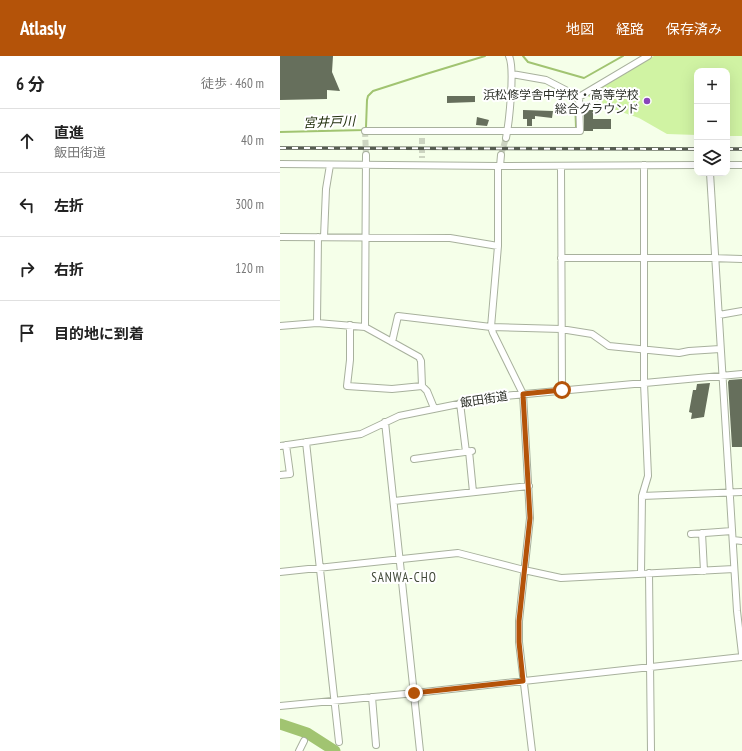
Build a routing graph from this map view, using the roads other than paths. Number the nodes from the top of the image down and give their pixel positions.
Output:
1 (509, 56) edge
2 (648, 56) edge
3 (512, 74) junction
4 (579, 97) junction
5 (507, 130) junction
6 (366, 131) dead end
7 (506, 138) tunnel mouth
8 (366, 155) tunnel mouth
9 (501, 155) tunnel mouth
10 (422, 158) tunnel mouth
11 (280, 164) edge
12 (330, 165) junction
13 (366, 165) junction
14 (644, 165) junction
15 (694, 165) edge
16 (730, 165) edge
17 (742, 165) edge
18 (422, 166) junction
19 (499, 166) junction
20 (562, 166) junction
21 (710, 176) edge
22 (280, 236) edge
23 (321, 237) junction
24 (366, 238) junction
25 (498, 246) junction
26 (561, 258) junction
27 (644, 258) junction
28 (715, 258) junction
29 (742, 259) edge
30 (742, 312) edge
31 (719, 315) junction
32 (317, 323) junction
33 (350, 325) junction
34 (280, 326) edge
35 (365, 327) junction
36 (491, 327) junction
37 (561, 329) junction
38 (392, 342) junction
39 (644, 349) junction
40 (720, 349) junction
41 (742, 374) edge
42 (722, 376) junction
43 (644, 383) junction
44 (422, 386) junction
45 (562, 390) junction
46 (523, 394) junction
47 (460, 403) junction
48 (434, 408) junction
49 (385, 422) junction
50 (306, 442) junction
51 (283, 445) edge
52 (469, 451) junction
53 (414, 459) dead end
54 (280, 475) edge
55 (529, 486) junction
56 (473, 492) junction
57 (742, 492) edge
58 (730, 493) junction
59 (642, 496) junction
60 (394, 501) junction
61 (732, 531) junction
62 (702, 533) junction
63 (691, 534) dead end
64 (733, 540) junction
65 (742, 541) edge
66 (401, 559) junction
67 (321, 568) junction
68 (734, 569) junction
69 (524, 570) junction
70 (704, 570) junction
71 (280, 572) edge
72 (641, 574) junction
73 (648, 574) junction
74 (742, 655) edge
75 (650, 668) junction
76 (523, 681) junction
77 (414, 693) junction
78 (372, 697) junction
79 (335, 701) junction
80 (280, 706) edge
81 (304, 741) dead end
82 (339, 742) dead end
83 (376, 745) dead end
84 (299, 751) edge
85 (420, 751) edge
86 (532, 751) edge
87 (651, 751) edge

1 - 3 street
2 - 4 street
3 - 4 street
3 - 5 street
4 - 5 street
5 - 6 street
5 - 7 street
8 - 13 street
9 - 19 street
10 - 18 street
11 - 12 street
12 - 13 street
12 - 23 street
13 - 18 street
13 - 24 street
14 - 15 street
14 - 20 street
14 - 27 street
16 - 17 street
18 - 19 street
19 - 20 street
19 - 25 street
20 - 26 street
21 - 28 street
22 - 23 street
23 - 24 street
23 - 32 street
24 - 25 street
24 - 35 street
25 - 36 street
26 - 27 street
26 - 37 street
27 - 28 street
27 - 39 street
28 - 29 street
28 - 31 street
30 - 31 street
31 - 40 street
32 - 33 street
32 - 34 street
33 - 35 street
33 - 44 street
35 - 38 street
36 - 37 street
36 - 38 street
36 - 46 street
37 - 39 street
37 - 45 street
38 - 44 street
39 - 40 street
39 - 43 street
40 - 42 street
41 - 42 street, 飯田街道
42 - 43 street, 飯田街道
42 - 58 street
43 - 45 street, 飯田街道
43 - 59 street
44 - 48 street
45 - 46 street, 飯田街道
46 - 47 street, 飯田街道
46 - 55 street
47 - 48 street, 飯田街道
47 - 52 street
48 - 49 street, 飯田街道
49 - 50 street, 飯田街道
49 - 60 street
50 - 51 street, 飯田街道
50 - 67 street
51 - 54 street
52 - 53 street
52 - 56 street
55 - 56 street
55 - 69 street
56 - 60 street
57 - 58 street
58 - 59 street
58 - 61 street
59 - 72 street
60 - 66 street
61 - 62 street
61 - 64 street
62 - 63 street
62 - 70 street
64 - 65 street
64 - 68 street
66 - 67 street
66 - 69 street
66 - 77 street
67 - 71 street
67 - 79 street
68 - 70 street
68 - 74 street
69 - 72 street
69 - 76 street
70 - 73 street
72 - 73 street
73 - 75 street
74 - 75 street
75 - 76 street
75 - 87 street
76 - 77 street
76 - 86 street
77 - 78 street
77 - 85 street
78 - 79 street
78 - 83 street
79 - 80 street
79 - 82 street
81 - 84 street

